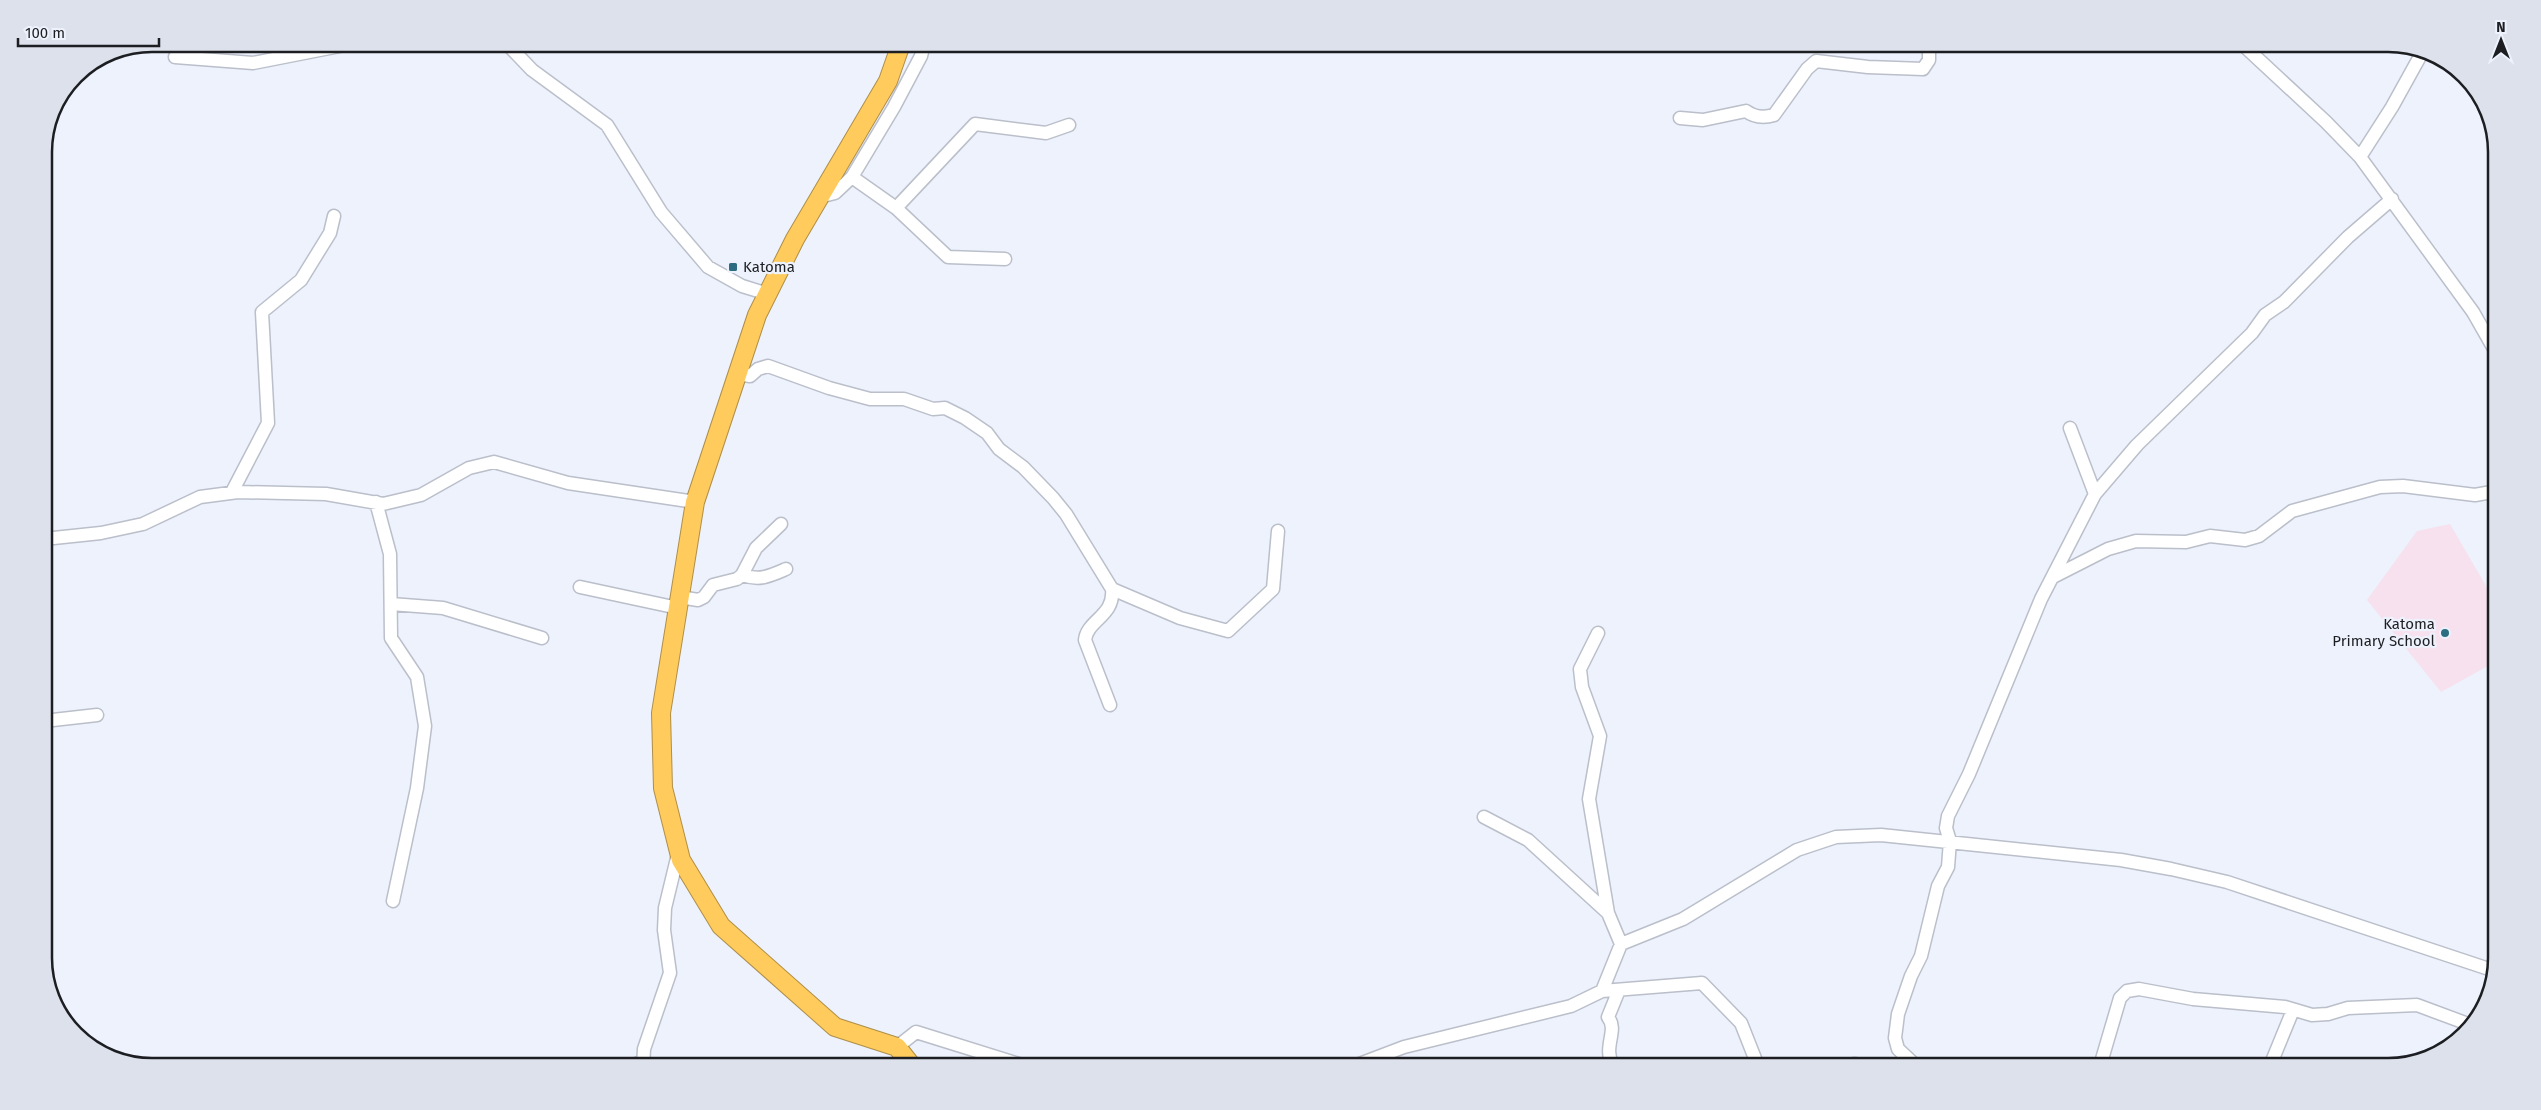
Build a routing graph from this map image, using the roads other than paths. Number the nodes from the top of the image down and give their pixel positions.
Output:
1 (309, 52) edge
2 (515, 52) edge
3 (899, 52) edge
4 (922, 52) edge
5 (1929, 52) edge
6 (2251, 52) edge
7 (175, 57) dead end
8 (2419, 58) edge
9 (1680, 118) dead end
10 (1069, 125) dead end
11 (2360, 157) junction
12 (852, 177) junction
13 (819, 197) junction
14 (2392, 199) junction
15 (896, 208) junction
16 (334, 216) dead end
17 (1005, 259) dead end
18 (768, 294) junction
19 (2488, 338) edge
20 (738, 374) junction
21 (2070, 428) dead end
22 (232, 492) junction
23 (2488, 493) edge
24 (2095, 494) junction
25 (376, 502) junction
26 (695, 502) junction
27 (781, 524) dead end
28 (1278, 531) dead end
29 (53, 538) edge
30 (786, 569) dead end
31 (742, 575) junction
32 (2052, 577) junction
33 (580, 587) dead end
34 (1112, 589) junction
35 (679, 603) junction
36 (390, 604) junction
37 (1598, 633) dead end
38 (542, 638) dead end
39 (1110, 705) dead end
40 (97, 715) dead end
41 (53, 720) edge
42 (1484, 817) dead end
43 (1950, 841) junction
44 (678, 850) junction
45 (393, 901) dead end
46 (1608, 913) junction
47 (1621, 944) junction
48 (2488, 969) edge
49 (1619, 990) junction
50 (1602, 991) junction
51 (2293, 1010) junction
52 (2464, 1023) edge
53 (897, 1047) junction
54 (643, 1058) edge
55 (906, 1058) edge
56 (999, 1058) edge
57 (1375, 1058) edge
58 (1610, 1058) edge
59 (1755, 1058) edge
60 (1907, 1058) edge
61 (2102, 1058) edge
62 (2273, 1058) edge

1 - 7 street
2 - 18 street
3 - 13 highway
4 - 12 street
5 - 9 street
6 - 11 street
8 - 11 street
10 - 15 street
11 - 14 street
12 - 13 street
12 - 15 street
13 - 18 highway
14 - 19 street
14 - 24 street
15 - 17 street
16 - 22 street
18 - 20 highway
20 - 26 highway
20 - 34 street
21 - 24 street
22 - 25 street
22 - 29 street
23 - 32 street
24 - 32 street
25 - 26 street
25 - 36 street
26 - 35 highway
27 - 31 street
28 - 34 street
30 - 31 street
31 - 35 street
32 - 43 street
33 - 35 street
34 - 39 street
35 - 44 highway
36 - 38 street
36 - 45 street
37 - 46 street
40 - 41 street
42 - 46 street
43 - 47 street
43 - 48 street
43 - 60 street
44 - 53 highway
44 - 54 street
46 - 47 street
47 - 50 street
49 - 50 street
49 - 58 street
49 - 59 street
50 - 57 street
51 - 52 street
51 - 61 street
51 - 62 street
53 - 55 highway
53 - 56 street

